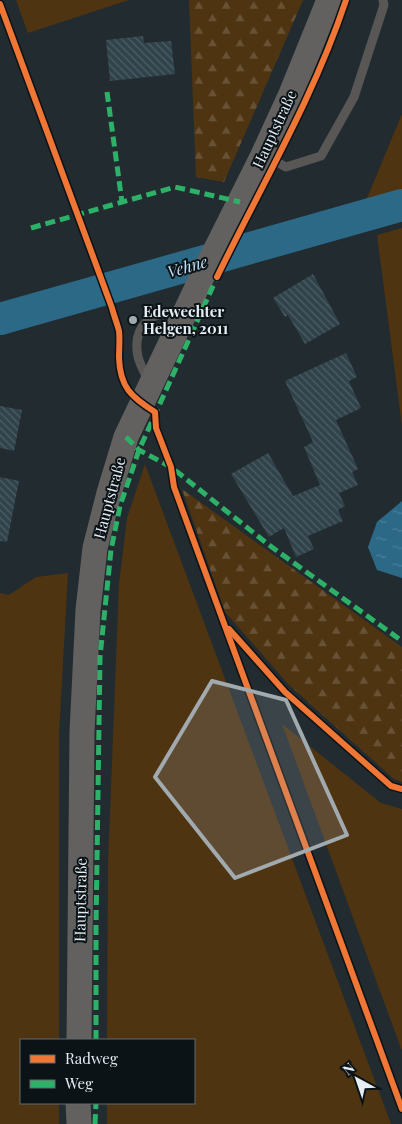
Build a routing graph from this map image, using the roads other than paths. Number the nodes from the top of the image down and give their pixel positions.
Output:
1 (329, 0) edge
2 (383, 0) edge
3 (263, 155) junction
4 (184, 315) junction
5 (153, 378) junction
6 (79, 1039) edge
7 (78, 1104) edge
8 (79, 1124) edge

1 - 3 main road, Hauptstraße
2 - 3 lane
3 - 4 main road, Hauptstraße
4 - 5 main road, Hauptstraße
4 - 5 lane
5 - 6 main road, Hauptstraße
7 - 8 main road

